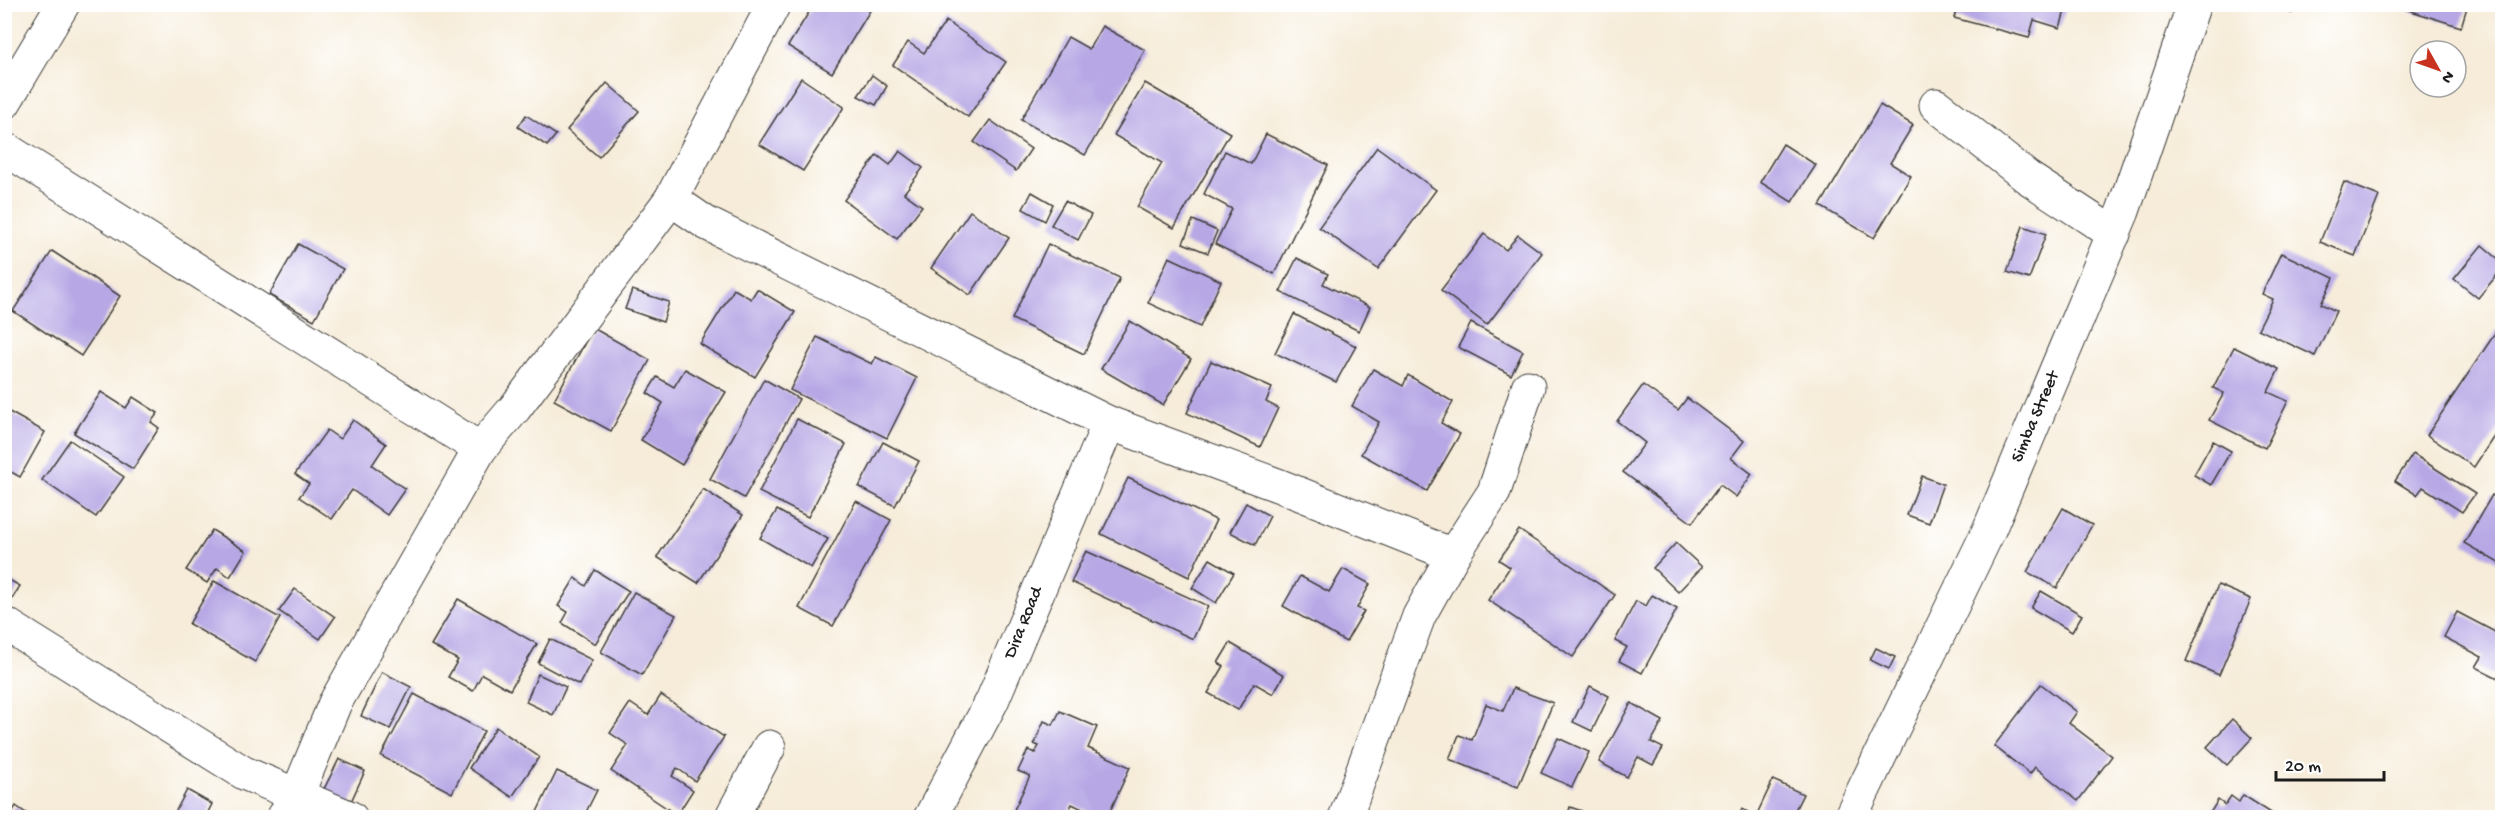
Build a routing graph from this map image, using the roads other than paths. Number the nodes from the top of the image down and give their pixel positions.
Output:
1 (63, 4) edge
2 (774, 4) edge
3 (2194, 4) edge
4 (4, 103) edge
5 (1936, 105) dead end
6 (4, 148) edge
7 (671, 199) junction
8 (2114, 234) junction
9 (1528, 387) dead end
10 (1109, 423) junction
11 (480, 449) junction
12 (1453, 555) junction
13 (4, 623) edge
14 (770, 747) dead end
15 (290, 806) edge
16 (1357, 813) edge
17 (351, 818) edge
18 (731, 818) edge
19 (930, 818) edge
20 (1850, 818) edge

1 - 4 street
2 - 7 street
3 - 8 street, Simba Street
5 - 8 street
6 - 11 street
7 - 10 street
7 - 11 street
8 - 20 street, Simba Street
9 - 12 street
10 - 12 street
10 - 19 street, Dira Road
11 - 15 street
12 - 16 street
13 - 15 street
14 - 18 street
15 - 17 street

